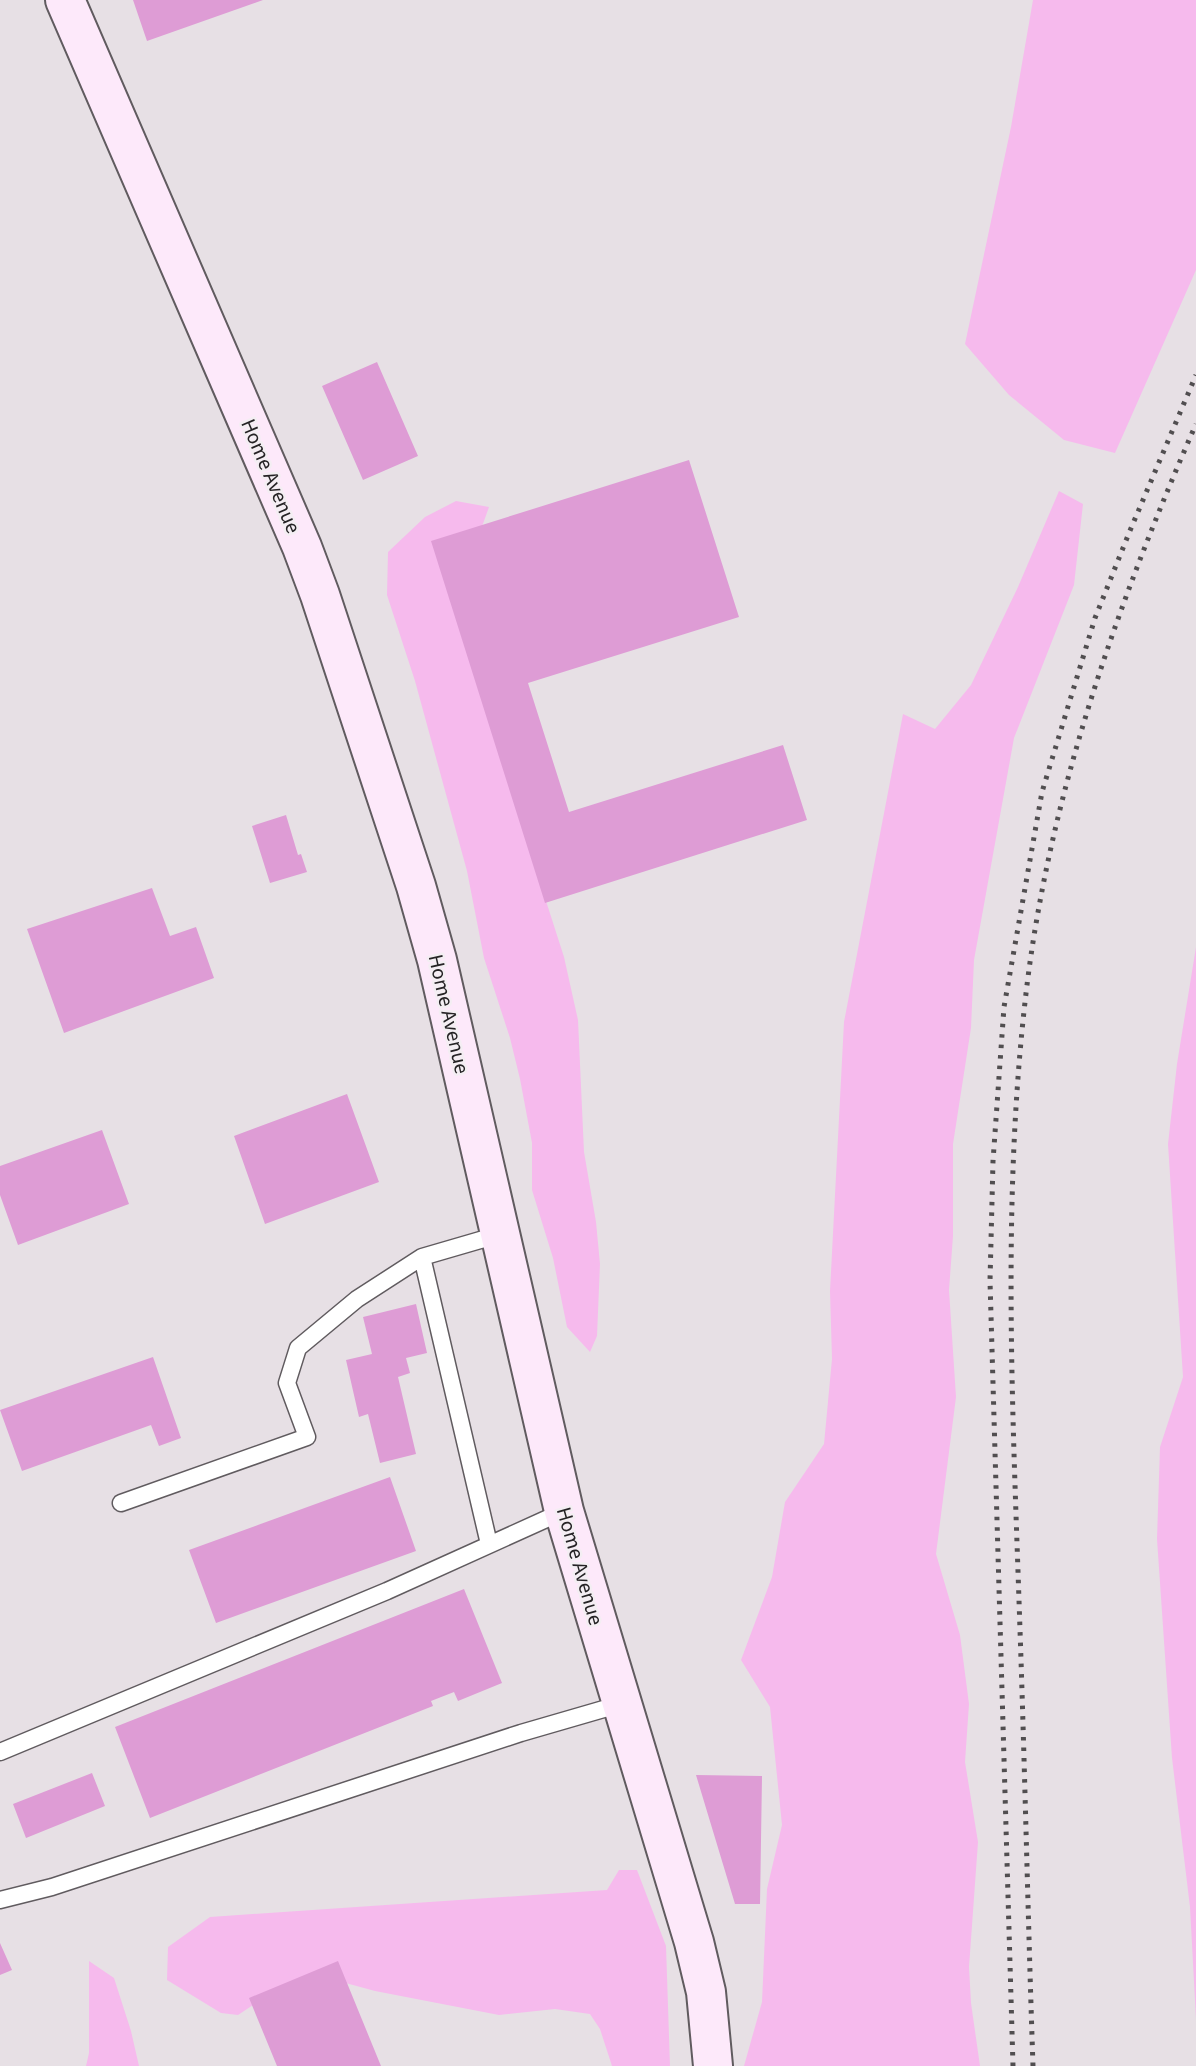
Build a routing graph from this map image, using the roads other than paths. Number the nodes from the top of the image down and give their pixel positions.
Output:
1 (65, 0) edge
2 (501, 1234) junction
3 (422, 1258) junction
4 (121, 1503) dead end
5 (564, 1511) junction
6 (489, 1544) junction
7 (621, 1704) junction
8 (0, 1752) edge
9 (0, 1900) edge
10 (713, 2066) edge

1 - 2 street, Home Avenue
2 - 3 lane
2 - 5 street, Home Avenue
3 - 4 lane
3 - 6 lane
5 - 6 lane
5 - 7 street, Home Avenue
6 - 8 lane
7 - 9 lane
7 - 10 street, Home Avenue

